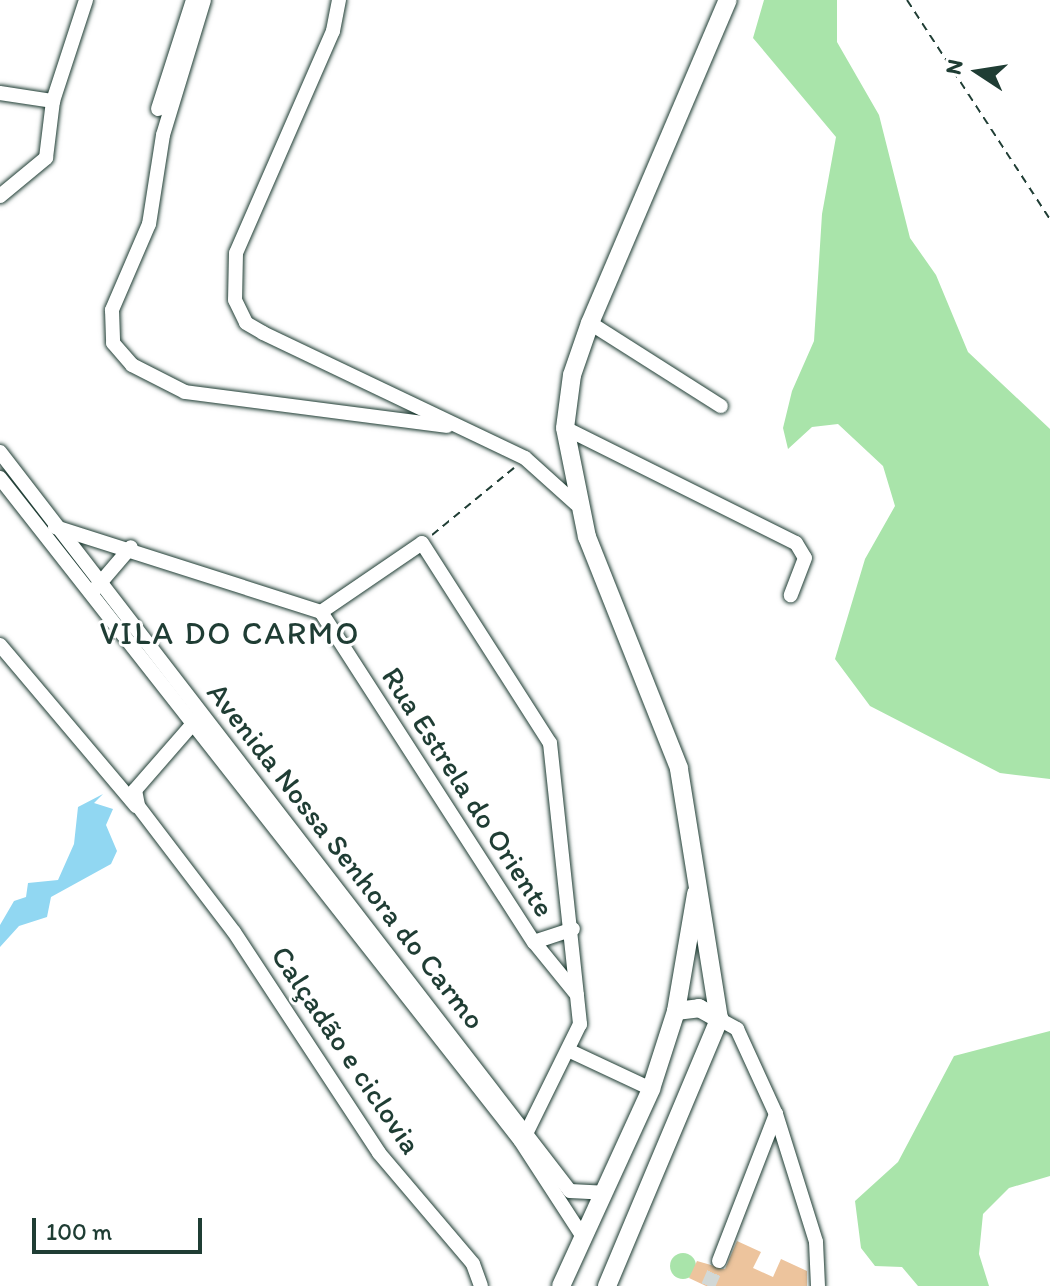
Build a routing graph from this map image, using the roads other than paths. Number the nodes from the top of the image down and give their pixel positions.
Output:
1 (86, 0) edge
2 (193, 0) edge
3 (204, 0) edge
4 (339, 0) edge
5 (728, 0) edge
6 (0, 93) edge
7 (53, 101) junction
8 (158, 109) dead end
9 (0, 196) edge
10 (590, 323) junction
11 (721, 406) dead end
12 (447, 426) junction
13 (565, 428) junction
14 (0, 452) edge
15 (0, 478) edge
16 (576, 504) junction
17 (56, 527) junction
18 (43, 536) junction
19 (131, 547) junction
20 (101, 585) junction
21 (88, 595) junction
22 (791, 595) dead end
23 (321, 612) junction
24 (0, 645) edge
25 (156, 668) junction
26 (203, 713) junction
27 (191, 726) junction
28 (247, 782) junction
29 (168, 843) junction
30 (698, 869) junction
31 (573, 929) junction
32 (534, 942) junction
33 (577, 996) junction
34 (676, 1011) junction
35 (719, 1019) junction
36 (570, 1051) junction
37 (651, 1089) junction
38 (776, 1114) junction
39 (525, 1136) junction
40 (604, 1193) junction
41 (583, 1237) junction
42 (719, 1261) tunnel mouth
43 (481, 1286) edge
44 (561, 1286) edge
45 (607, 1286) edge
46 (818, 1286) edge

1 - 7 street
2 - 8 street
3 - 12 street
4 - 12 street
5 - 10 main road
6 - 7 street
7 - 9 street
10 - 11 street
10 - 13 main road
12 - 16 street
13 - 16 main road
13 - 22 street
14 - 17 street, Avenida Nossa Senhora do Carmo
15 - 18 street, Avenida Nossa Senhora do Carmo
16 - 30 main road
17 - 18 street
17 - 19 street
17 - 20 street, Avenida Nossa Senhora do Carmo
18 - 21 street, Avenida Nossa Senhora do Carmo
19 - 20 street
19 - 23 street
20 - 21 street
20 - 25 street, Avenida Nossa Senhora do Carmo
21 - 25 street, Avenida Nossa Senhora do Carmo
23 - 31 street
23 - 32 street, Rua Estrela do Oriente
24 - 29 street
25 - 26 street, Avenida Nossa Senhora do Carmo
25 - 27 street, Avenida Nossa Senhora do Carmo
26 - 27 street
26 - 28 street, Avenida Nossa Senhora do Carmo
27 - 28 street, Avenida Nossa Senhora do Carmo
27 - 29 street
28 - 39 street, Avenida Nossa Senhora do Carmo
29 - 43 street, Calçadão e ciclovia
30 - 34 main road
30 - 35 main road
31 - 32 street
31 - 33 street
32 - 33 street, Rua Estrela do Oriente
33 - 36 street
34 - 35 main road
34 - 37 main road
35 - 38 street
35 - 45 main road
36 - 37 street
36 - 39 street
37 - 40 main road
38 - 42 street
38 - 46 street
39 - 40 street, Avenida Nossa Senhora do Carmo
39 - 41 street, Avenida Nossa Senhora do Carmo
40 - 41 main road
41 - 44 main road

